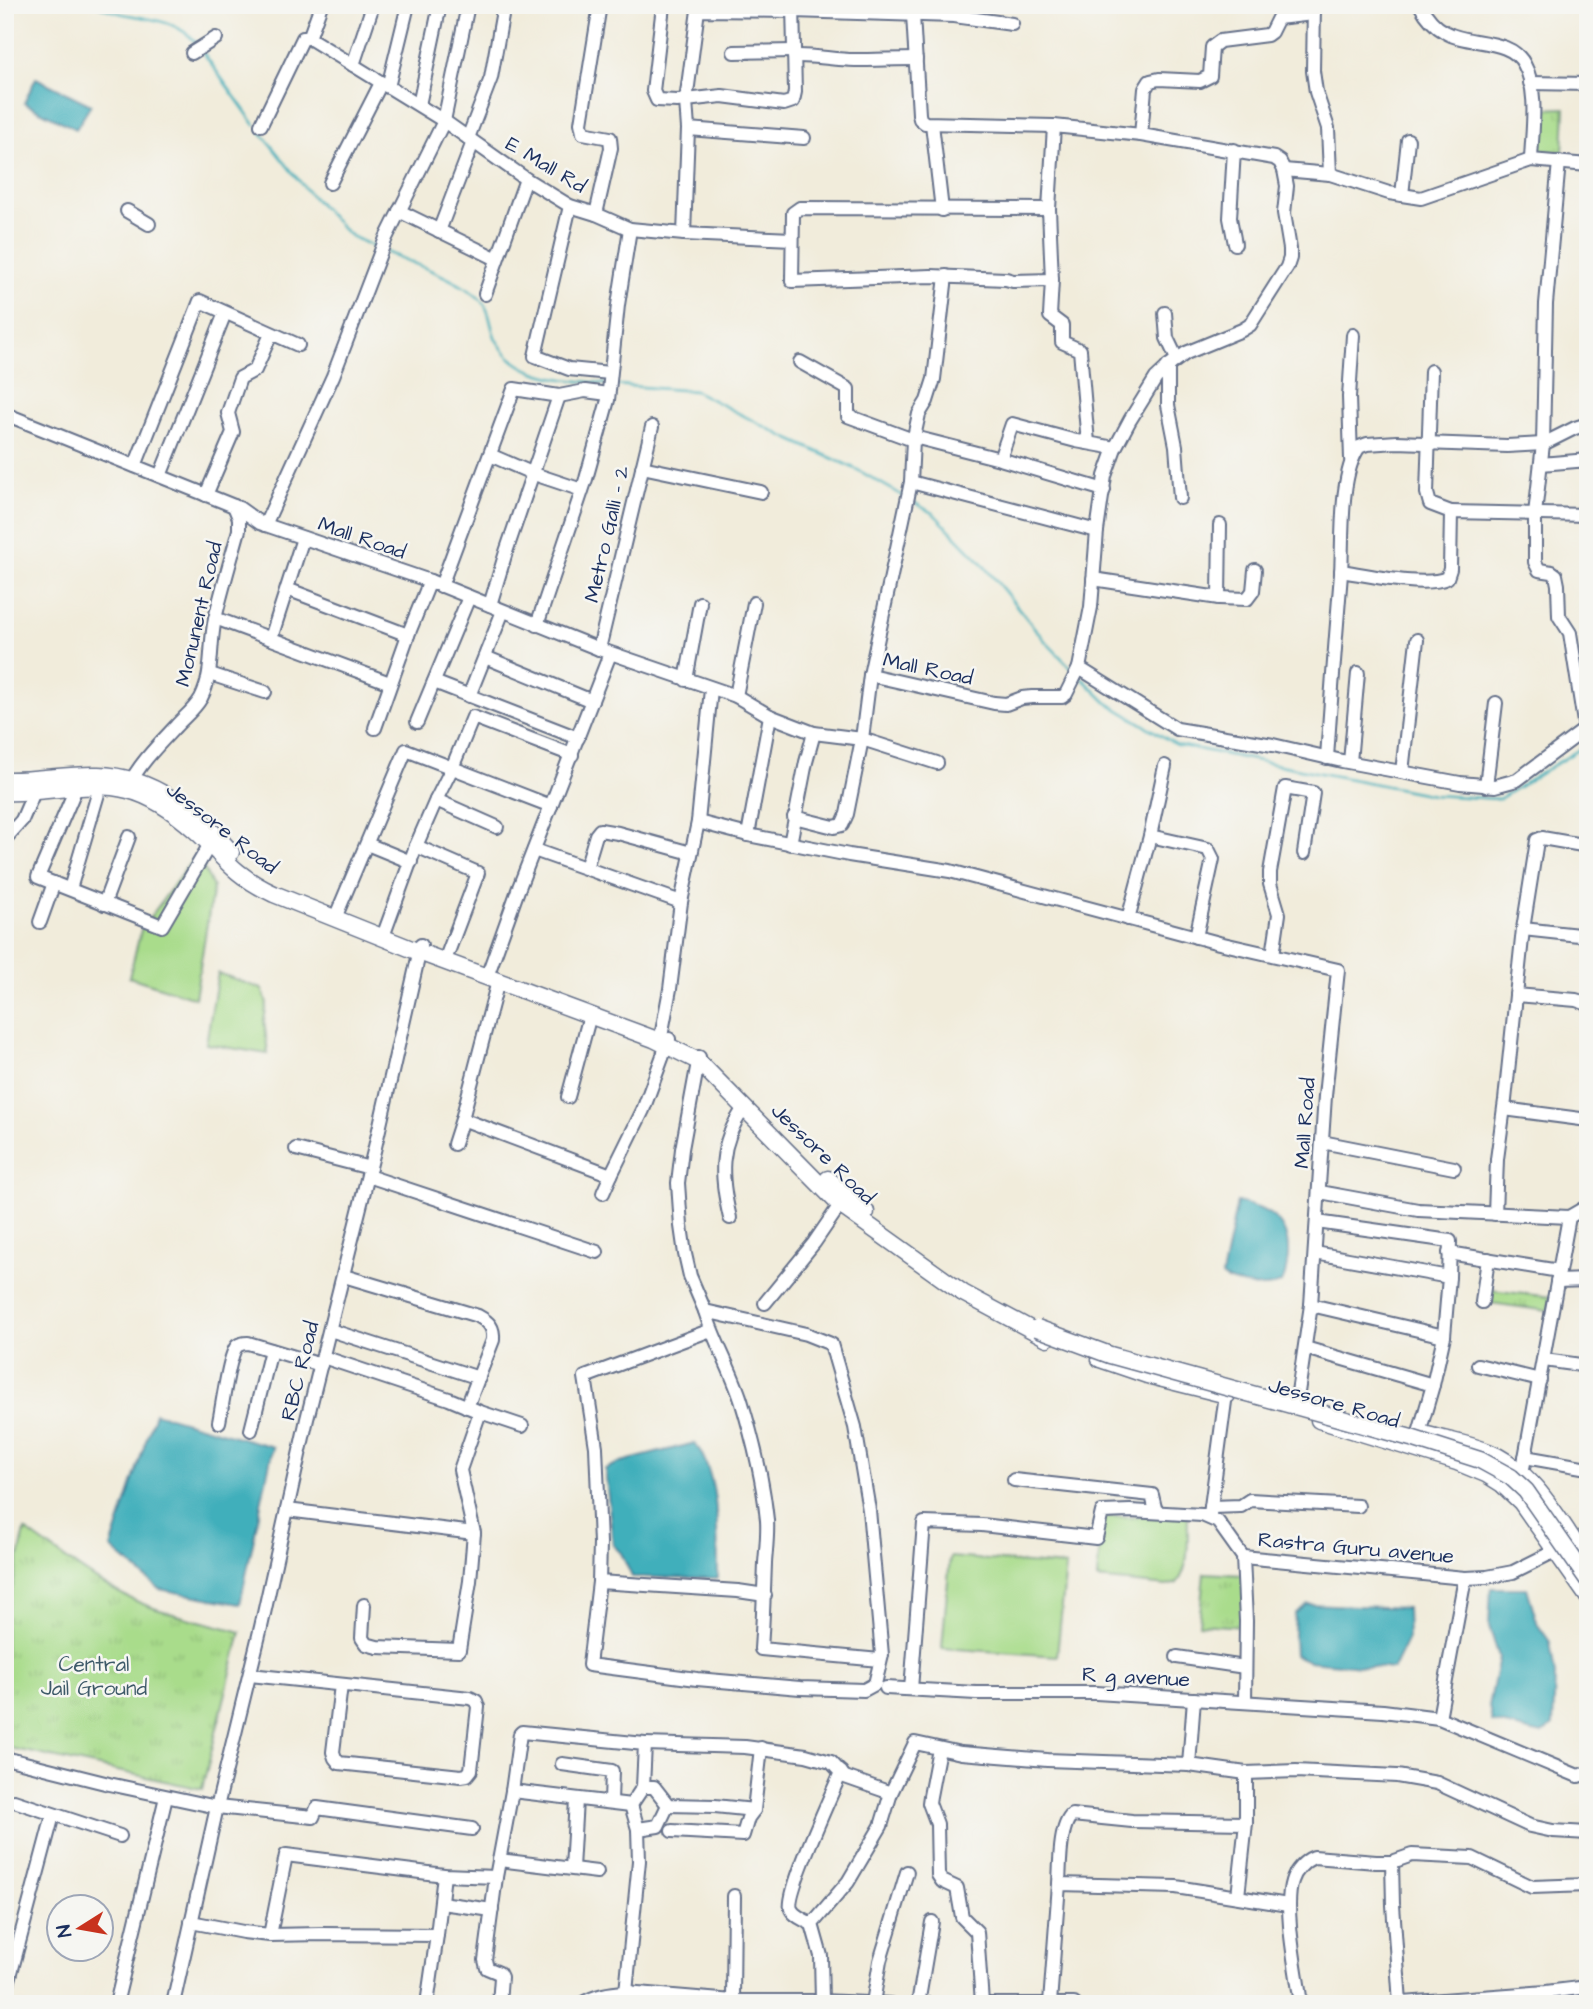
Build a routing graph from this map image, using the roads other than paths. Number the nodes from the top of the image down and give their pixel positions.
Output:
1 (321, 5) edge
2 (373, 5) edge
3 (408, 5) edge
4 (440, 5) edge
5 (468, 5) edge
6 (504, 5) edge
7 (600, 5) edge
8 (1420, 5) edge
9 (663, 6) edge
10 (793, 8) edge
11 (1314, 10) edge
12 (913, 15) junction
13 (1012, 24) dead end
14 (216, 38) dead end
15 (309, 38) junction
16 (198, 50) dead end
17 (734, 51) dead end
18 (794, 54) junction
19 (916, 60) junction
20 (354, 65) junction
21 (1588, 73) edge
22 (1530, 83) junction
23 (385, 85) junction
24 (686, 101) junction
25 (419, 105) junction
26 (444, 121) junction
27 (932, 124) junction
28 (261, 125) dead end
29 (1054, 126) junction
30 (688, 129) junction
31 (1141, 135) junction
32 (804, 138) dead end
33 (470, 140) junction
34 (1408, 140) dead end
35 (1234, 150) junction
36 (1531, 160) junction
37 (1559, 162) junction
38 (1588, 164) edge
39 (1284, 170) junction
40 (1312, 172) junction
41 (1330, 174) junction
42 (526, 179) junction
43 (330, 183) dead end
44 (1287, 186) junction
45 (1402, 195) junction
46 (570, 206) junction
47 (1049, 209) junction
48 (942, 210) junction
49 (127, 211) dead end
50 (399, 211) junction
51 (596, 214) junction
52 (149, 224) dead end
53 (630, 229) junction
54 (439, 231) junction
55 (684, 234) junction
56 (792, 239) junction
57 (1235, 244) dead end
58 (497, 259) junction
59 (946, 276) junction
60 (1052, 280) junction
61 (485, 294) dead end
62 (225, 313) junction
63 (1165, 313) dead end
64 (271, 334) junction
65 (1353, 335) dead end
66 (298, 345) dead end
67 (800, 362) dead end
68 (1173, 363) junction
69 (1431, 371) dead end
70 (610, 373) junction
71 (559, 396) junction
72 (608, 397) junction
73 (5, 414) edge
74 (1588, 424) edge
75 (652, 427) dead end
76 (913, 438) junction
77 (1088, 443) junction
78 (1429, 443) junction
79 (1543, 444) junction
80 (1115, 448) junction
81 (490, 455) junction
82 (1000, 459) junction
83 (1588, 460) edge
84 (1352, 463) junction
85 (1541, 464) junction
86 (135, 466) junction
87 (642, 467) junction
88 (534, 474) junction
89 (160, 476) junction
90 (910, 487) junction
91 (582, 490) junction
92 (1104, 490) junction
93 (761, 492) dead end
94 (206, 495) junction
95 (1180, 498) dead end
96 (234, 506) junction
97 (1451, 512) junction
98 (1535, 514) junction
99 (1588, 515) edge
100 (262, 524) junction
101 (1220, 525) dead end
102 (239, 530) junction
103 (1097, 531) junction
104 (303, 538) junction
105 (1255, 570) dead end
106 (1341, 571) junction
107 (1093, 579) junction
108 (435, 584) junction
109 (287, 589) junction
110 (469, 597) junction
111 (1219, 598) junction
112 (700, 603) dead end
113 (754, 603) dead end
114 (491, 606) junction
115 (503, 611) junction
116 (215, 618) junction
117 (537, 625) junction
118 (408, 635) junction
119 (271, 638) junction
120 (1417, 640) dead end
121 (604, 652) junction
122 (485, 657) junction
123 (1079, 670) junction
124 (210, 674) junction
125 (1358, 674) dead end
126 (870, 675) junction
127 (686, 680) junction
128 (433, 682) junction
129 (390, 683) junction
130 (711, 689) junction
131 (265, 692) dead end
132 (469, 696) junction
133 (736, 696) junction
134 (592, 701) junction
135 (1496, 703) dead end
136 (770, 716) junction
137 (417, 722) dead end
138 (375, 728) dead end
139 (1587, 730) edge
140 (814, 733) junction
141 (578, 738) junction
142 (862, 739) junction
143 (572, 755) junction
144 (1326, 758) junction
145 (1350, 762) junction
146 (937, 763) dead end
147 (1165, 766) dead end
148 (452, 768) junction
149 (1402, 772) junction
150 (5, 780) edge
151 (130, 785) junction
152 (1486, 786) junction
153 (100, 787) junction
154 (76, 788) junction
155 (5, 792) edge
156 (34, 792) junction
157 (436, 800) junction
158 (551, 806) junction
159 (794, 817) junction
160 (698, 822) junction
161 (497, 827) dead end
162 (748, 835) junction
163 (129, 836) dead end
164 (1150, 836) junction
165 (5, 839) edge
166 (210, 844) junction
167 (367, 844) junction
168 (790, 844) junction
169 (416, 846) junction
170 (1588, 846) edge
171 (534, 850) junction
172 (691, 853) junction
173 (1304, 853) dead end
174 (411, 862) junction
175 (586, 868) junction
176 (54, 883) junction
177 (70, 889) junction
178 (681, 901) junction
179 (104, 904) junction
180 (338, 911) junction
181 (1128, 919) junction
182 (40, 922) dead end
183 (1523, 929) junction
184 (385, 930) junction
185 (1588, 936) edge
186 (1196, 937) junction
187 (420, 948) junction
188 (447, 955) junction
189 (1273, 955) junction
190 (493, 976) junction
191 (1516, 995) junction
192 (1588, 1003) edge
193 (590, 1015) junction
194 (665, 1040) junction
195 (699, 1058) junction
196 (568, 1097) dead end
197 (744, 1108) junction
198 (1504, 1109) junction
199 (462, 1119) junction
200 (1588, 1120) edge
201 (1322, 1143) junction
202 (454, 1144) dead end
203 (296, 1149) dead end
204 (1454, 1168) dead end
205 (369, 1172) junction
206 (611, 1175) junction
207 (1320, 1192) junction
208 (603, 1194) dead end
209 (840, 1205) junction
210 (1588, 1206) edge
211 (1495, 1214) junction
212 (1569, 1217) junction
213 (730, 1218) dead end
214 (1317, 1222) junction
215 (597, 1251) dead end
216 (1315, 1253) junction
217 (1449, 1253) junction
218 (1488, 1259) junction
219 (344, 1276) junction
220 (1558, 1276) junction
221 (1449, 1277) junction
222 (1588, 1280) edge
223 (1483, 1296) dead end
224 (765, 1303) dead end
225 (1311, 1305) junction
226 (998, 1309) junction
227 (705, 1311) junction
228 (1029, 1324) junction
229 (330, 1330) junction
230 (711, 1330) junction
231 (1444, 1336) junction
232 (1305, 1348) junction
233 (271, 1350) junction
234 (1544, 1360) junction
235 (322, 1361) junction
236 (1478, 1365) dead end
237 (1588, 1366) edge
238 (479, 1378) junction
239 (1540, 1380) junction
240 (1433, 1385) junction
241 (1226, 1394) junction
242 (1297, 1399) junction
243 (473, 1410) junction
244 (219, 1422) dead end
245 (522, 1426) dead end
246 (251, 1430) dead end
247 (1419, 1433) junction
248 (1525, 1457) junction
249 (1582, 1467) dead end
250 (1522, 1474) junction
251 (1014, 1480) dead end
252 (1511, 1492) junction
253 (1358, 1506) dead end
254 (287, 1510) junction
255 (1157, 1512) junction
256 (1210, 1513) junction
257 (474, 1533) junction
258 (1555, 1551) junction
259 (1243, 1557) junction
260 (1588, 1563) edge
261 (1465, 1578) junction
262 (1588, 1580) edge
263 (599, 1581) junction
264 (765, 1595) junction
265 (1588, 1597) edge
266 (364, 1605) dead end
267 (1177, 1657) dead end
268 (880, 1660) junction
269 (1245, 1667) junction
270 (250, 1675) junction
271 (341, 1685) junction
272 (886, 1688) dead end
273 (911, 1689) junction
274 (1194, 1699) junction
275 (1245, 1702) junction
276 (1439, 1718) junction
277 (645, 1744) junction
278 (761, 1748) junction
279 (939, 1749) junction
280 (5, 1758) edge
281 (562, 1764) dead end
282 (1189, 1765) junction
283 (841, 1772) junction
284 (1246, 1773) junction
285 (1588, 1773) edge
286 (643, 1787) junction
287 (512, 1791) junction
288 (891, 1793) junction
289 (166, 1797) junction
290 (576, 1800) junction
291 (14, 1801) dead end
292 (611, 1802) junction
293 (631, 1805) junction
294 (668, 1805) junction
295 (217, 1807) junction
296 (754, 1810) junction
297 (53, 1815) junction
298 (1246, 1823) junction
299 (472, 1829) dead end
300 (638, 1829) junction
301 (672, 1831) dead end
302 (1588, 1833) edge
303 (120, 1836) dead end
304 (499, 1860) junction
305 (1392, 1862) junction
306 (572, 1868) junction
307 (597, 1872) dead end
308 (907, 1872) dead end
309 (444, 1875) junction
310 (496, 1877) junction
311 (1059, 1884) junction
312 (1588, 1885) edge
313 (734, 1896) dead end
314 (1238, 1896) junction
315 (441, 1903) junction
316 (1289, 1905) junction
317 (492, 1910) junction
318 (191, 1922) junction
319 (932, 1922) dead end
320 (813, 1924) junction
321 (270, 1935) junction
322 (437, 1935) junction
323 (1587, 1987) edge
324 (626, 1992) junction
325 (5, 1995) edge
326 (1492, 2000) edge
327 (733, 2001) junction
328 (822, 2001) junction
329 (873, 2003) edge
330 (985, 2003) edge
331 (1042, 2003) edge
332 (1050, 2003) edge
333 (1400, 2003) edge
334 (116, 2004) edge
335 (173, 2004) edge
336 (427, 2004) edge
337 (499, 2004) edge
338 (581, 2004) edge
339 (890, 2004) edge
340 (918, 2004) edge
341 (931, 2004) edge
342 (1074, 2004) edge
343 (1301, 2004) edge
344 (1390, 2004) edge

1 - 15 street
2 - 20 street
3 - 23 street
4 - 25 street
5 - 26 street
6 - 33 street
7 - 51 street
8 - 22 street
9 - 24 street
10 - 12 street
10 - 18 street
10 - 24 street
11 - 31 street
11 - 41 street
12 - 13 street
12 - 19 street
14 - 16 street
15 - 20 street, E Mall Rd
15 - 28 street
17 - 18 street
18 - 19 street
18 - 24 street
19 - 27 street
20 - 23 street, E Mall Rd
21 - 22 street
22 - 36 street
23 - 25 street, E Mall Rd
23 - 43 street
24 - 30 street
25 - 26 street, E Mall Rd
26 - 33 street, E Mall Rd
26 - 50 street
27 - 29 street
27 - 48 street
29 - 31 street
29 - 47 street
30 - 32 street
30 - 55 street
31 - 35 street
33 - 42 street, E Mall Rd
33 - 54 street
34 - 45 street
35 - 39 street
35 - 57 street
36 - 37 street
36 - 45 street
37 - 38 street
37 - 79 street
39 - 40 street
39 - 44 street
40 - 41 street
40 - 44 street
41 - 45 street
42 - 46 street, E Mall Rd
42 - 58 street
44 - 68 street
46 - 51 street, E Mall Rd
46 - 70 street
47 - 48 street
47 - 60 street
48 - 56 street
49 - 52 street
50 - 54 street
50 - 100 street
51 - 53 street, E Mall Rd
53 - 55 street, E Mall Rd
53 - 70 street
54 - 58 street
55 - 56 street, E Mall Rd
56 - 59 street
58 - 61 street
59 - 60 street
59 - 76 street
60 - 77 street
62 - 64 street
62 - 86 street
62 - 89 street
63 - 68 street
64 - 66 street
64 - 94 street
65 - 84 street
67 - 76 street
68 - 80 street
68 - 95 street
69 - 78 street
70 - 72 street
71 - 72 street
71 - 81 street
71 - 88 street
72 - 91 street
73 - 86 street, Mall Road
74 - 79 street
75 - 87 street, Metro Galli - 2
76 - 82 street
76 - 90 street
77 - 80 street
77 - 82 street
78 - 79 street
78 - 84 street
78 - 97 street
79 - 85 street
80 - 92 street
81 - 88 street
81 - 108 street
82 - 92 street
83 - 85 street
84 - 106 street
85 - 98 street
86 - 89 street, Mall Road
87 - 93 street
87 - 121 street, Metro Galli - 2
88 - 91 street
88 - 114 street
89 - 94 street, Mall Road
90 - 103 street
90 - 126 street
91 - 117 street
92 - 103 street
94 - 96 street, Mall Road
96 - 100 street, Mall Road
96 - 102 street, Monunent Road
97 - 98 street
97 - 106 street
98 - 99 street
98 - 139 street
100 - 102 street
100 - 104 street, Mall Road
101 - 111 street
102 - 116 street, Monunent Road
103 - 107 street
104 - 108 street, Mall Road
104 - 109 street
105 - 111 street
106 - 144 street
107 - 111 street
107 - 123 street
108 - 110 street, Mall Road
108 - 118 street
109 - 118 street
109 - 119 street
110 - 114 street, Mall Road
110 - 128 street
112 - 127 street
113 - 133 street
114 - 115 street, Mall Road
115 - 117 street, Mall Road
115 - 122 street
116 - 119 street
116 - 124 street, Monunent Road
117 - 121 street, Mall Road
118 - 129 street
119 - 129 street
120 - 149 street
121 - 127 street, Mall Road
121 - 134 street, Metro Galli - 2
122 - 132 street
122 - 134 street
123 - 126 street, Mall Road
123 - 144 street
124 - 131 street
124 - 151 street, Monunent Road
125 - 145 street
126 - 142 street, Mall Road
127 - 130 street, Mall Road
128 - 132 street
128 - 137 street
129 - 138 street
130 - 133 street, Mall Road
130 - 160 street
132 - 141 street
133 - 136 street, Mall Road
134 - 141 street, Metro Galli - 2
135 - 152 street
136 - 140 street, Mall Road
136 - 162 street
139 - 152 street
140 - 142 street, Mall Road
140 - 159 street
141 - 143 street, Metro Galli - 2
142 - 146 street
142 - 159 street
143 - 148 street
143 - 158 street, Metro Galli - 2
144 - 145 street
145 - 149 street
147 - 164 street
148 - 157 street
148 - 158 street
148 - 167 street
149 - 152 street
150 - 151 main road, Jessore Road
151 - 153 main road, Jessore Road
151 - 166 main road, Jessore Road
151 - 180 main road, Jessore Road
153 - 154 main road, Jessore Road
153 - 177 street
154 - 156 main road, Jessore Road
154 - 176 street
155 - 156 main road, Jessore Road
156 - 165 street
157 - 161 street
157 - 169 street
158 - 171 street, Metro Galli - 2
159 - 168 street
160 - 162 street, Mall Road
160 - 172 street
162 - 168 street, Mall Road
163 - 179 street
164 - 181 street
164 - 186 street
166 - 179 street
166 - 187 main road, Jessore Road
167 - 174 street
167 - 180 street
168 - 181 street, Mall Road
169 - 174 street
169 - 188 street
170 - 183 street
171 - 175 street
171 - 190 street, Metro Galli - 2
172 - 175 street
172 - 178 street
173 - 189 street
174 - 184 street
175 - 178 street
176 - 177 street
176 - 182 street
177 - 179 street
178 - 194 street
180 - 184 main road, Jessore Road
181 - 186 street, Mall Road
183 - 185 street
183 - 191 street
184 - 187 main road, Jessore Road
186 - 189 street, Mall Road
187 - 188 main road, Jessore Road
187 - 190 main road, Jessore Road
187 - 205 street, RBC Road
188 - 190 main road, Jessore Road
189 - 201 street, Mall Road
190 - 193 main road, Jessore Road
190 - 194 main road, Jessore Road
190 - 199 street, Metro Galli - 2
191 - 192 street
191 - 198 street
193 - 194 main road, Jessore Road
193 - 196 street
194 - 195 main road, Jessore Road
194 - 206 street
195 - 197 main road, Jessore Road
195 - 226 main road, Jessore Road
195 - 227 street
197 - 209 main road, Jessore Road
197 - 213 street
198 - 200 street
198 - 211 street
199 - 202 street, Metro Galli - 2
199 - 206 street
201 - 204 street
201 - 207 street, Mall Road
203 - 205 street
205 - 215 street
205 - 219 street, RBC Road
206 - 208 street
207 - 211 street
207 - 214 street, Mall Road
209 - 224 street
209 - 226 main road, Jessore Road
210 - 212 street
211 - 212 street
212 - 220 street
214 - 216 street, Mall Road
214 - 217 street
216 - 221 street
216 - 225 street, Mall Road
217 - 218 street
217 - 221 street
218 - 220 street
218 - 223 street
219 - 229 street, RBC Road
219 - 238 street
220 - 222 street
220 - 234 street
221 - 231 street
225 - 231 street
225 - 232 street, Mall Road
226 - 228 main road, Jessore Road
227 - 230 street
227 - 268 street
228 - 241 main road, Jessore Road
228 - 242 main road, Jessore Road
228 - 262 main road, bridge
229 - 235 street, RBC Road
229 - 238 street
230 - 263 street
230 - 264 street
231 - 240 street
232 - 240 street
232 - 242 street, Mall Road
233 - 235 street
233 - 244 street
233 - 246 street
234 - 237 street
234 - 239 street
235 - 243 street
235 - 254 street, RBC Road
236 - 239 street
238 - 243 street
239 - 248 street
240 - 247 street
241 - 252 main road, Jessore Road
241 - 256 street
242 - 247 main road, Jessore Road
243 - 245 street
243 - 257 street
247 - 250 main road, Jessore Road
248 - 249 street
248 - 250 street
250 - 252 street
250 - 260 main road, Jessore Road
251 - 255 street
252 - 258 main road, Jessore Road
253 - 256 street
254 - 257 street
254 - 270 street, RBC Road
255 - 256 street
255 - 273 street
256 - 259 street, Rastra Guru avenue
257 - 266 street
258 - 261 street, Rastra Guru avenue
258 - 265 main road, Jessore Road
259 - 261 street, Rastra Guru avenue
259 - 269 street, Rastra Guru avenue
261 - 276 street, Rastra Guru avenue
263 - 264 street
263 - 268 street
264 - 268 street
267 - 269 street
269 - 275 street, Rastra Guru avenue
270 - 271 street
270 - 295 street, RBC Road
271 - 271 street
272 - 273 street, R g avenue
273 - 274 street, R g avenue
274 - 275 street, R g avenue
274 - 282 street
275 - 276 street, R g avenue
276 - 285 street
277 - 278 street
277 - 286 street
277 - 287 street
278 - 283 street
278 - 296 street
279 - 282 street
279 - 288 street
279 - 330 street
280 - 289 street
281 - 292 street
282 - 284 street
283 - 288 street
283 - 320 street
284 - 298 street
284 - 302 street
286 - 293 street
286 - 294 street
287 - 290 street
287 - 304 street
288 - 320 street
289 - 295 street
289 - 334 street
290 - 292 street
290 - 306 street
291 - 297 street
292 - 293 street
293 - 300 street
294 - 296 street
294 - 300 street
295 - 299 street
295 - 318 street, RBC Road
296 - 301 street
297 - 303 street
297 - 325 street
298 - 311 street
298 - 314 street
300 - 324 street
304 - 306 street
304 - 310 street
305 - 312 street
305 - 316 street
305 - 333 street
306 - 307 street
308 - 329 street
309 - 310 street
309 - 315 street
309 - 321 street
310 - 317 street
311 - 314 street
311 - 332 street
313 - 327 street
314 - 316 street
315 - 317 street
315 - 322 street
316 - 343 street
317 - 337 street
318 - 321 street
318 - 335 street, RBC Road
319 - 340 street
320 - 328 street
321 - 322 street
322 - 336 street
323 - 326 street
324 - 327 street
324 - 338 street
326 - 333 street
327 - 328 street
328 - 329 street
329 - 339 street
330 - 331 street
330 - 341 street
331 - 332 street
332 - 342 street
333 - 344 street

